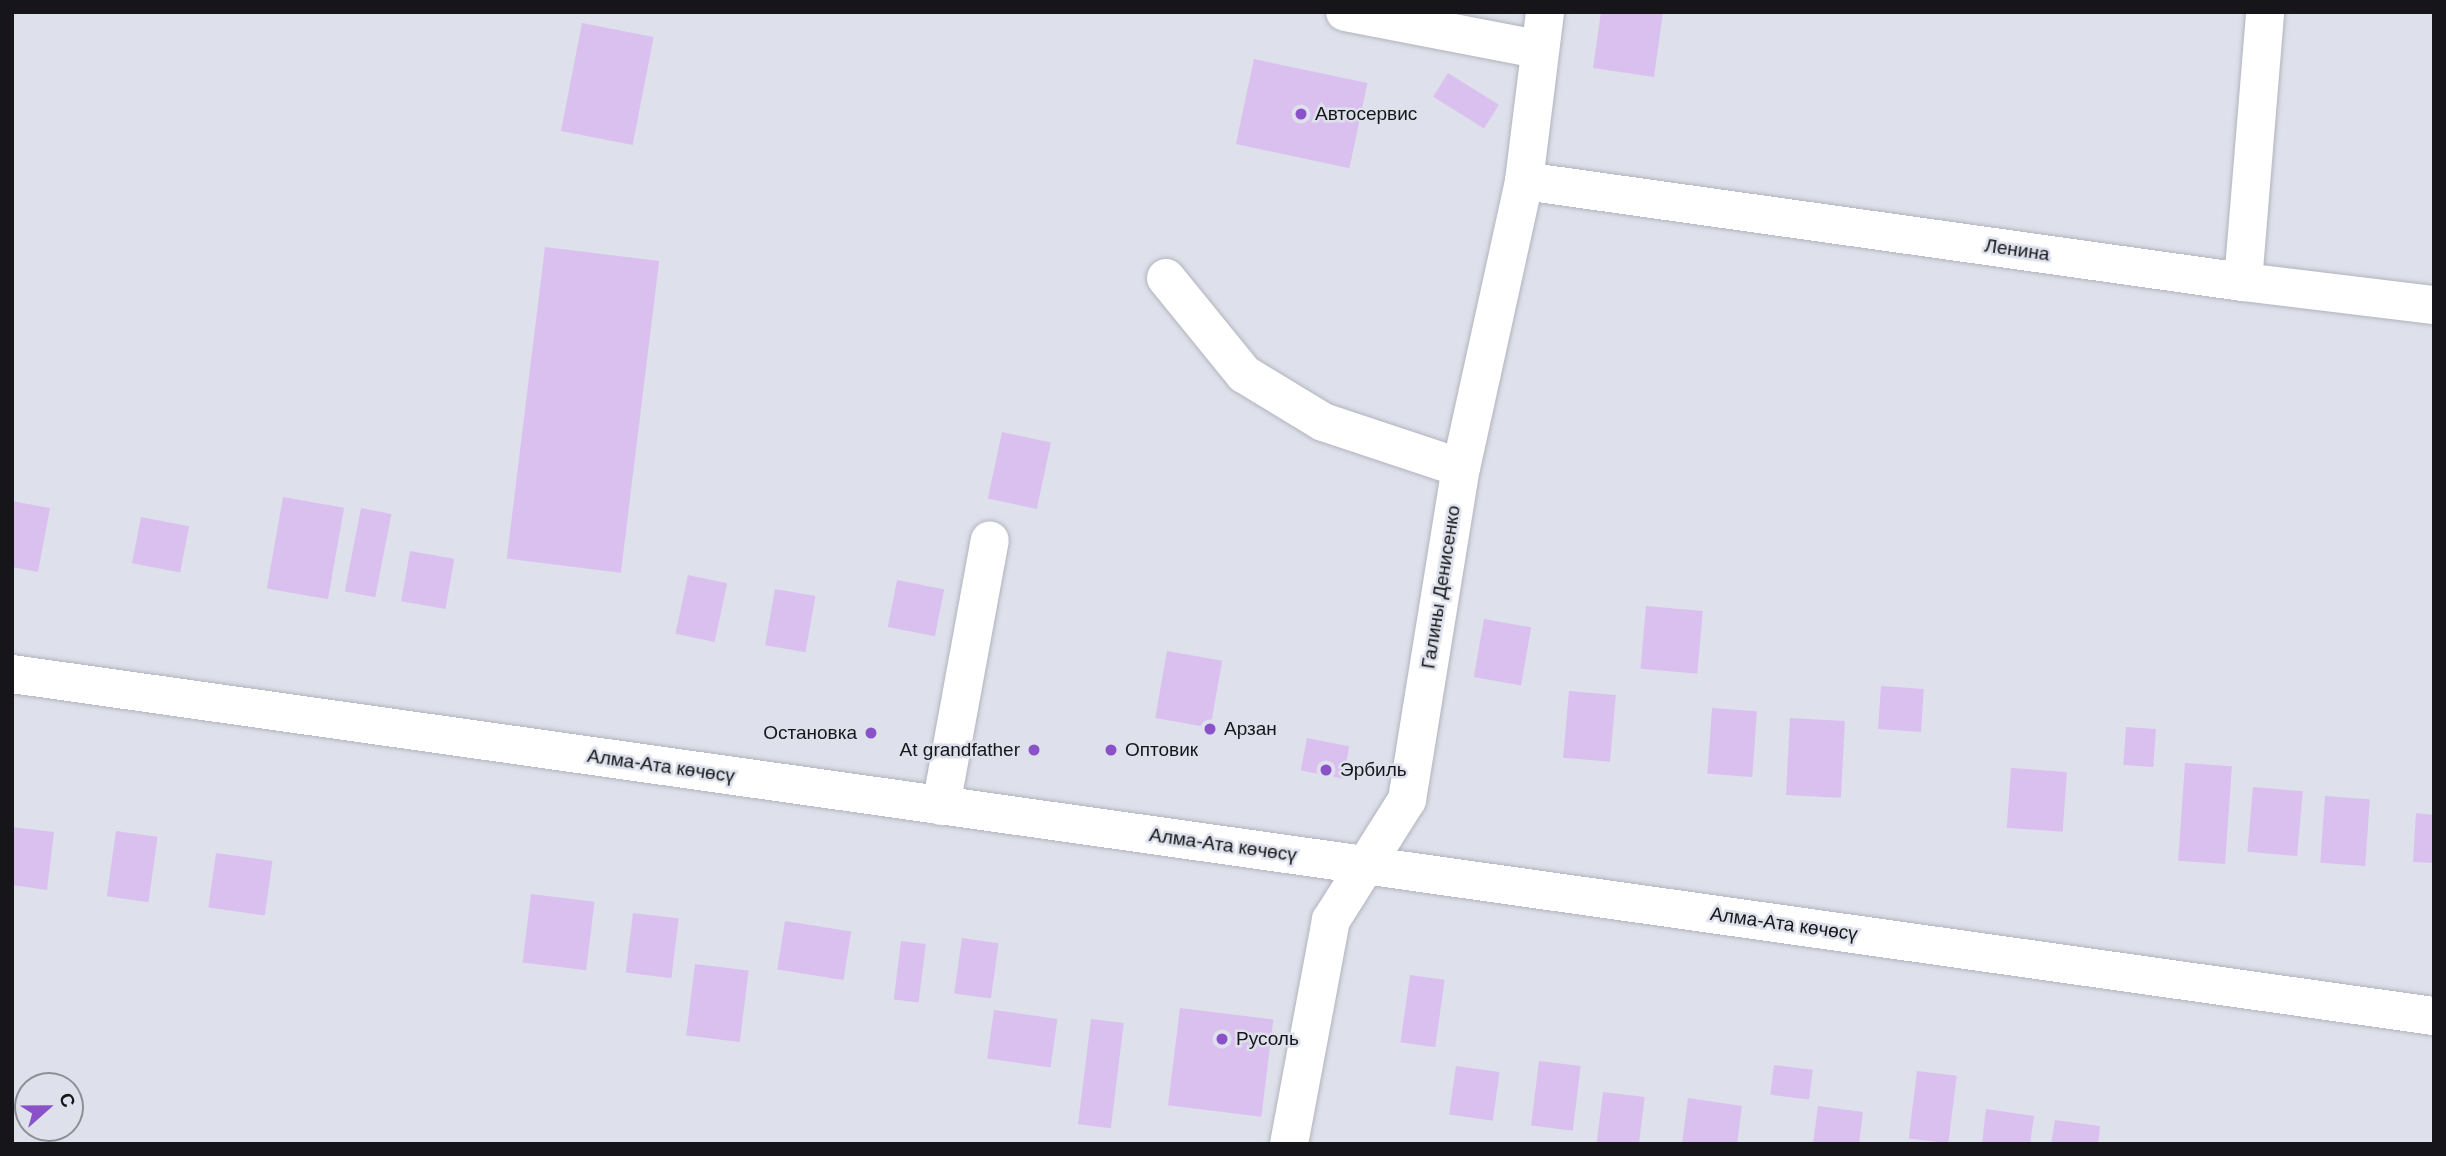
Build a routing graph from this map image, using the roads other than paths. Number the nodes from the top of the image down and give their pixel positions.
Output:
1 (1345, 12) edge
2 (1545, 12) edge
3 (2265, 12) edge
4 (1538, 49) junction
5 (1524, 180) junction
6 (1166, 278) dead end
7 (2243, 282) junction
8 (2434, 305) edge
9 (1461, 468) junction
10 (990, 540) dead end
11 (12, 674) edge
12 (941, 806) junction
13 (1365, 866) junction
14 (2434, 1016) edge
15 (1289, 1144) edge

1 - 4 main road
2 - 4 main road, Галины Денисенко
3 - 7 main road
4 - 5 main road, Галины Денисенко
5 - 7 main road, Ленина
5 - 9 main road, Галины Денисенко
6 - 9 main road
7 - 8 main road, Ленина
9 - 13 main road, Галины Денисенко
10 - 12 main road
11 - 12 main road, Алма-Ата көчөсү
12 - 13 main road, Алма-Ата көчөсү
13 - 14 main road, Алма-Ата көчөсү
13 - 15 main road, Галины Денисенко

